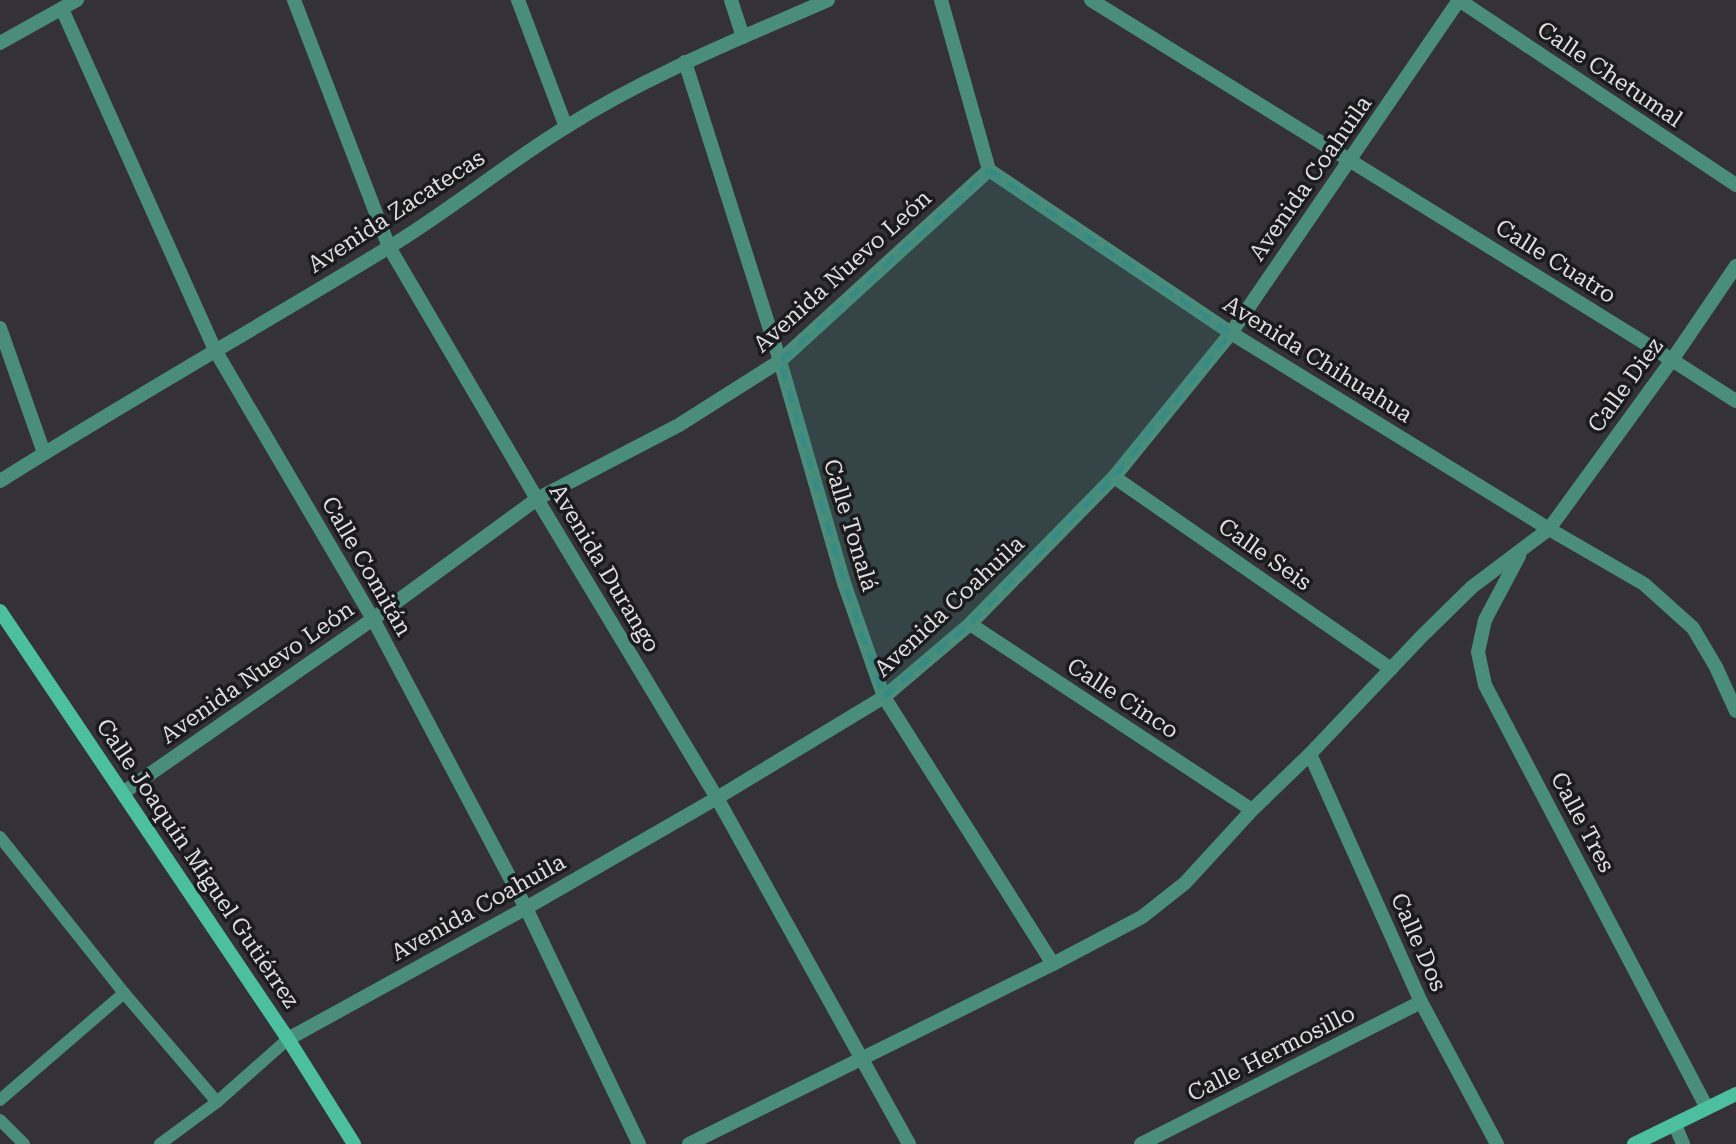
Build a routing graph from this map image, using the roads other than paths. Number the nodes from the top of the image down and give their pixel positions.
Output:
1 (77, 0) edge
2 (294, 0) edge
3 (518, 0) edge
4 (731, 0) edge
5 (828, 0) edge
6 (940, 0) edge
7 (1091, 0) edge
8 (1459, 0) edge
9 (62, 9) junction
10 (743, 37) junction
11 (0, 43) edge
12 (685, 62) junction
13 (566, 127) junction
14 (1351, 160) junction
15 (989, 170) junction
16 (1736, 185) edge
17 (389, 247) junction
18 (1736, 265) edge
19 (0, 328) edge
20 (1231, 333) junction
21 (215, 350) junction
22 (1672, 360) junction
23 (780, 361) junction
24 (1736, 401) edge
25 (44, 453) junction
26 (1114, 477) junction
27 (0, 481) edge
28 (537, 499) junction
29 (1549, 529) junction
30 (1522, 551) junction
31 (0, 611) edge
32 (373, 619) junction
33 (970, 624) junction
34 (1391, 669) junction
35 (884, 697) junction
36 (1736, 711) edge
37 (1310, 754) junction
38 (124, 792) junction
39 (717, 798) junction
40 (1251, 810) junction
41 (0, 837) edge
42 (526, 908) junction
43 (1054, 964) junction
44 (124, 993) junction
45 (1421, 1002) junction
46 (288, 1039) junction
47 (861, 1059) junction
48 (1736, 1094) edge
49 (0, 1100) edge
50 (217, 1102) junction
51 (1707, 1108) junction
52 (0, 1119) edge
53 (1675, 1125) junction
54 (24, 1144) edge
55 (160, 1144) edge
56 (354, 1144) edge
57 (639, 1144) edge
58 (688, 1144) edge
59 (909, 1144) edge
60 (1141, 1144) edge
61 (1497, 1144) edge
62 (1634, 1144) edge
63 (1683, 1144) edge

1 - 9 street
2 - 17 street, Avenida Durango
3 - 13 street
4 - 10 street
5 - 10 street, Avenida Zacatecas
6 - 15 street
7 - 14 street, Calle Cuatro
8 - 14 street, Avenida Coahuila
8 - 16 street, Calle Chetumal
9 - 11 street
9 - 21 street, Calle Comitán
10 - 12 street, Avenida Zacatecas
12 - 13 street, Avenida Zacatecas
12 - 23 street, Calle Tonalá
13 - 17 street, Avenida Zacatecas
14 - 20 street, Avenida Coahuila
14 - 22 street, Calle Cuatro
15 - 20 street, Avenida Chihuahua
15 - 23 street, Avenida Nuevo León
17 - 21 street, Avenida Zacatecas
17 - 28 street, Avenida Durango
18 - 22 street, Calle Diez
19 - 25 street
20 - 26 street, Avenida Coahuila
20 - 29 street, Avenida Chihuahua
21 - 25 street, Avenida Zacatecas
21 - 32 street, Calle Comitán
22 - 24 street, Calle Cuatro
22 - 29 street, Calle Diez
23 - 28 street, Avenida Nuevo León
23 - 35 street, Calle Tonalá
25 - 27 street, Avenida Zacatecas
26 - 33 street, Avenida Coahuila
26 - 34 street, Calle Seis
28 - 32 street, Avenida Nuevo León
28 - 39 street, Avenida Durango
29 - 30 street, Calle Diez
29 - 36 street, Avenida Chihuahua
30 - 34 street, Calle Diez
30 - 51 street, Calle Tres
31 - 38 main road, Calle Joaquín Miguel Gutiérrez
32 - 38 street, Avenida Nuevo León
32 - 42 street, Calle Comitán
33 - 35 street, Avenida Coahuila
33 - 40 street, Calle Cinco
34 - 37 street, Calle Diez
35 - 39 street, Avenida Coahuila
35 - 43 street, Calle Tonalá
37 - 40 street, Calle Diez
37 - 45 street, Calle Dos
38 - 46 main road, Calle Joaquín Miguel Gutiérrez
39 - 42 street, Avenida Coahuila
39 - 47 street, Avenida Durango
40 - 43 street, Calle Diez
41 - 44 lane
42 - 46 street, Avenida Coahuila
42 - 57 street, Calle Comitán
43 - 47 street, Calle Diez
44 - 49 lane
44 - 50 lane
45 - 60 street, Calle Hermosillo
45 - 61 street, Calle Dos
46 - 50 lane
46 - 56 main road, Calle Joaquín Miguel Gutiérrez
47 - 58 street, Calle Diez
47 - 59 street, Avenida Durango
48 - 51 main road
50 - 55 lane
51 - 53 main road
52 - 54 lane
53 - 62 main road
53 - 63 street

